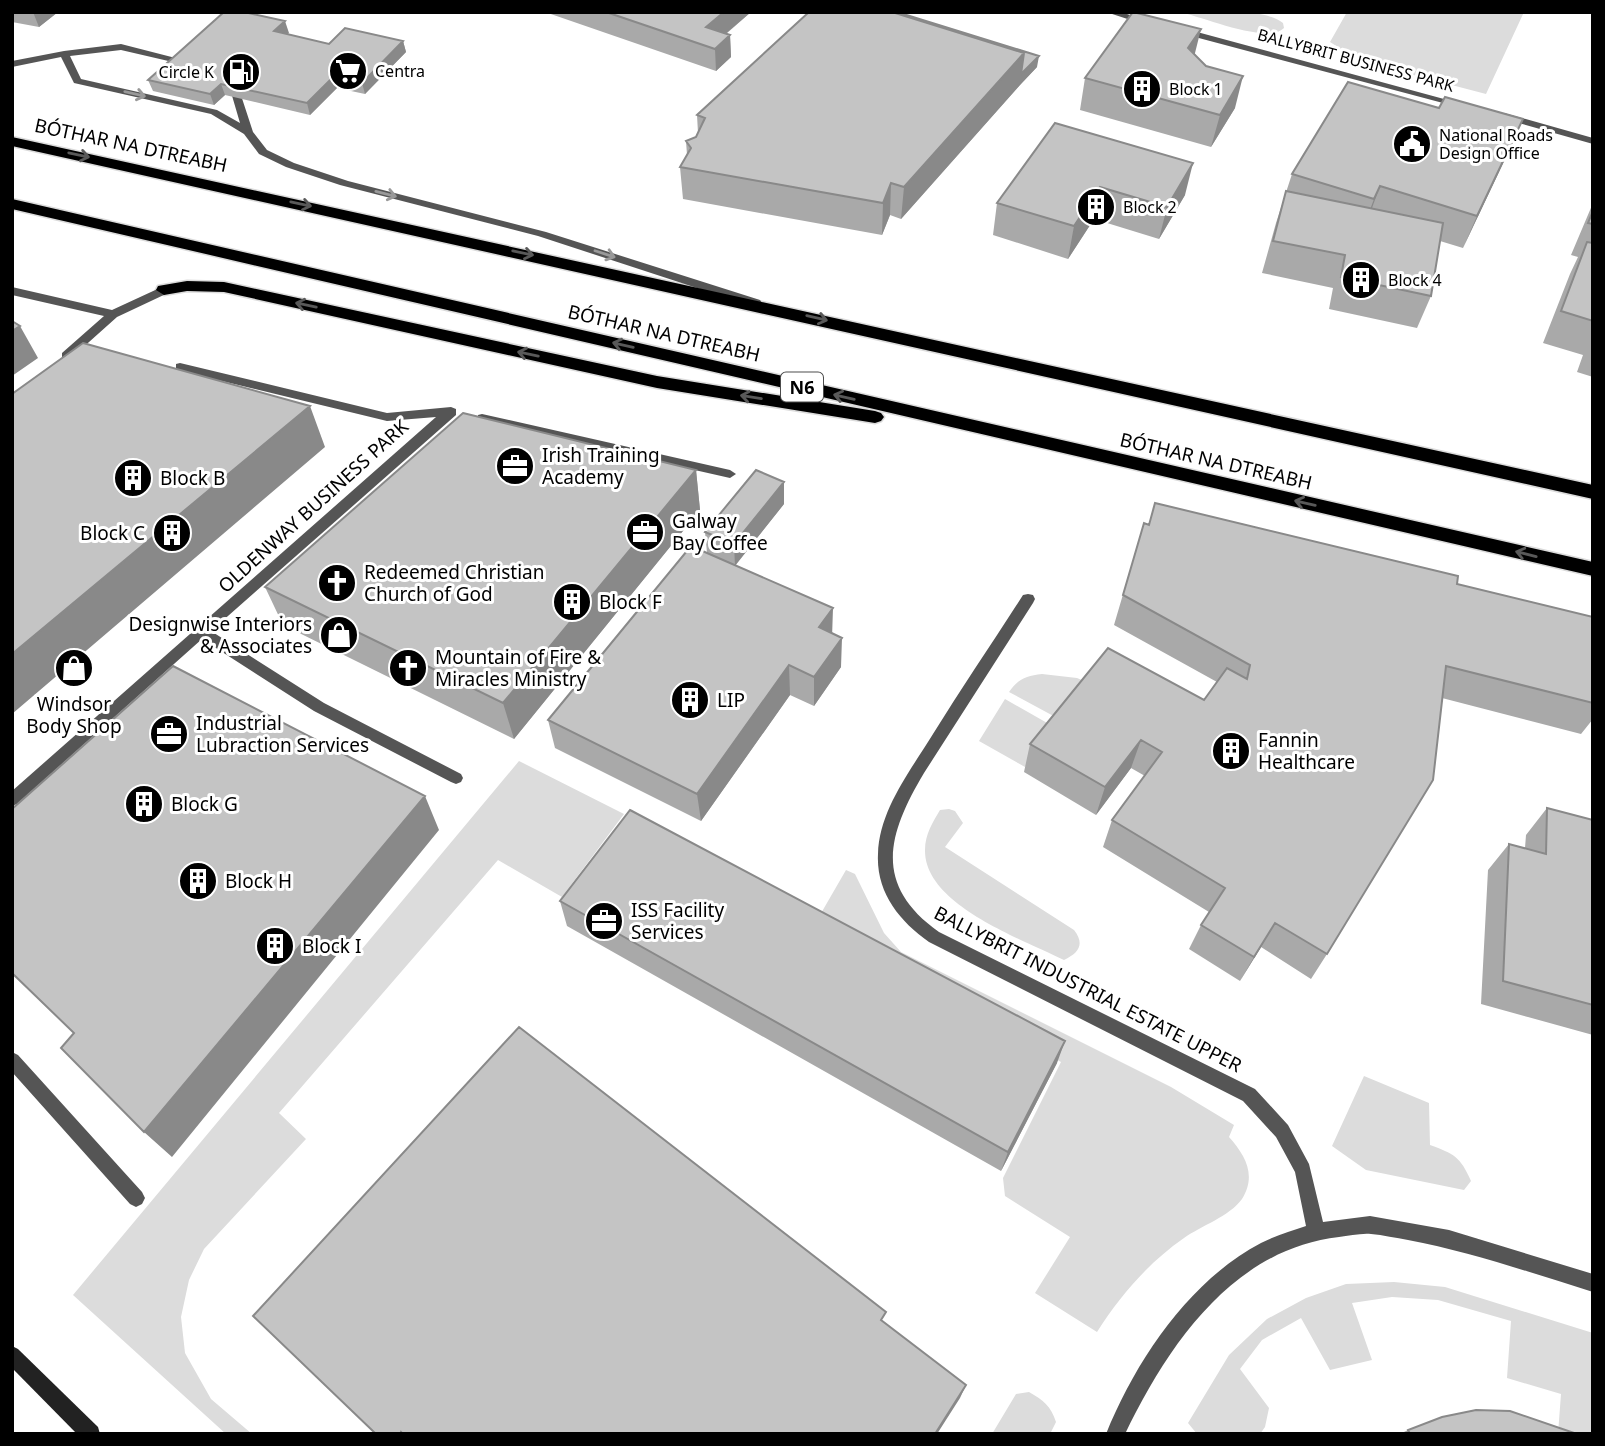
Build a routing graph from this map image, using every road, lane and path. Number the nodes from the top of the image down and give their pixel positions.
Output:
1 (1110, 12) edge
2 (1161, 26) edge
3 (1174, 29) edge
4 (12, 54) edge
5 (64, 54) junction
6 (28, 59) junction
7 (12, 64) edge
8 (206, 66) edge
9 (230, 72) edge
10 (1467, 106) edge
11 (1493, 113) edge
12 (248, 132) junction
13 (12, 141) edge
14 (1593, 141) edge
15 (12, 204) edge
16 (164, 290) joint
17 (12, 291) edge
18 (776, 309) junction
19 (113, 314) junction
20 (54, 365) edge
21 (180, 367) edge
22 (451, 411) junction
23 (1061, 447) junction
24 (730, 474) dead end
25 (1593, 492) edge
26 (1593, 569) edge
27 (1028, 599) dead end
28 (203, 633) junction
29 (456, 778) dead end
30 (12, 800) edge
31 (12, 1060) edge
32 (136, 1198) dead end
33 (1316, 1231) junction
34 (1593, 1283) edge
35 (12, 1355) edge
36 (91, 1434) edge
37 (1115, 1434) edge

1 - 2 street
3 - 10 street, BALLYBRIT BUSINESS PARK
4 - 6 street
5 - 6 street
5 - 8 street
5 -> 12 street
6 - 7 street
9 - 12 street
11 - 14 street
12 -> 18 street
13 -> 18 highway, BÓTHAR NA DTREABH
23 -> 15 highway, BÓTHAR NA DTREABH / N6
16 - 19 street
23 -> 16 highway, N6
17 - 19 street
18 -> 25 highway, BÓTHAR NA DTREABH
19 - 20 street
21 - 22 street, OLDENWAY BUSINESS PARK
22 - 24 street, OLDENWAY BUSINESS PARK
22 - 28 street, OLDENWAY BUSINESS PARK
26 -> 23 highway, BÓTHAR NA DTREABH / N6
27 - 33 street, BALLYBRIT INDUSTRIAL ESTATE UPPER
28 - 29 street
28 - 30 street, OLDENWAY BUSINESS PARK
31 - 32 street
33 - 34 street
33 - 37 street
35 - 36 main road

